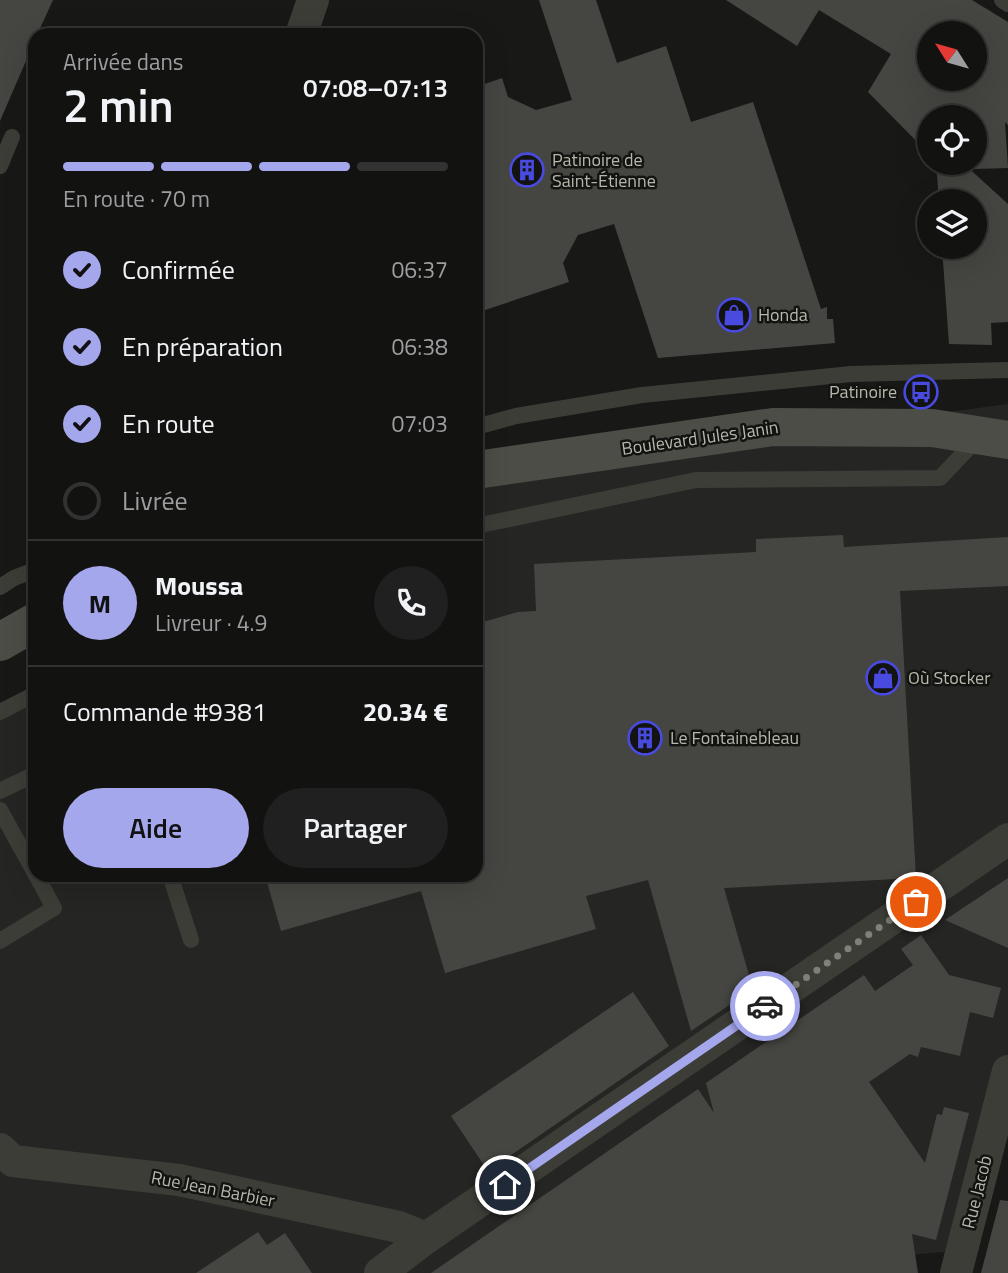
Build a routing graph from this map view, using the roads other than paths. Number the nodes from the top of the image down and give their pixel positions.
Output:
1 (313, 0) edge
2 (1002, 0) edge
3 (1008, 4) edge
4 (303, 28) edge
5 (12, 137) dead end
6 (0, 166) edge
7 (1008, 370) edge
8 (483, 425) edge
9 (994, 438) edge
10 (483, 469) edge
11 (483, 525) edge
12 (28, 573) edge
13 (0, 587) edge
14 (28, 626) edge
15 (0, 642) edge
16 (28, 698) edge
17 (0, 712) edge
18 (28, 777) edge
19 (0, 791) edge
20 (0, 810) edge
21 (1008, 839) edge
22 (28, 861) edge
23 (39, 882) edge
24 (172, 882) edge
25 (0, 940) edge
26 (191, 940) dead end
27 (1008, 1071) edge
28 (1000, 1140) edge
29 (0, 1149) edge
30 (426, 1238) junction
31 (380, 1273) edge
32 (956, 1273) edge

1 - 4 street
2 - 3 lane
5 - 6 lane
7 - 8 lane
9 - 10 main road, Boulevard Jules Janin
9 - 11 lane
12 - 13 lane
14 - 15 main road
16 - 17 lane
18 - 19 lane
20 - 22 lane
21 - 30 street
23 - 25 lane
24 - 26 lane
27 - 28 street, Rue Jacob
28 - 32 street, Rue Jacob
29 - 30 street, Rue Jean Barbier
30 - 31 street

